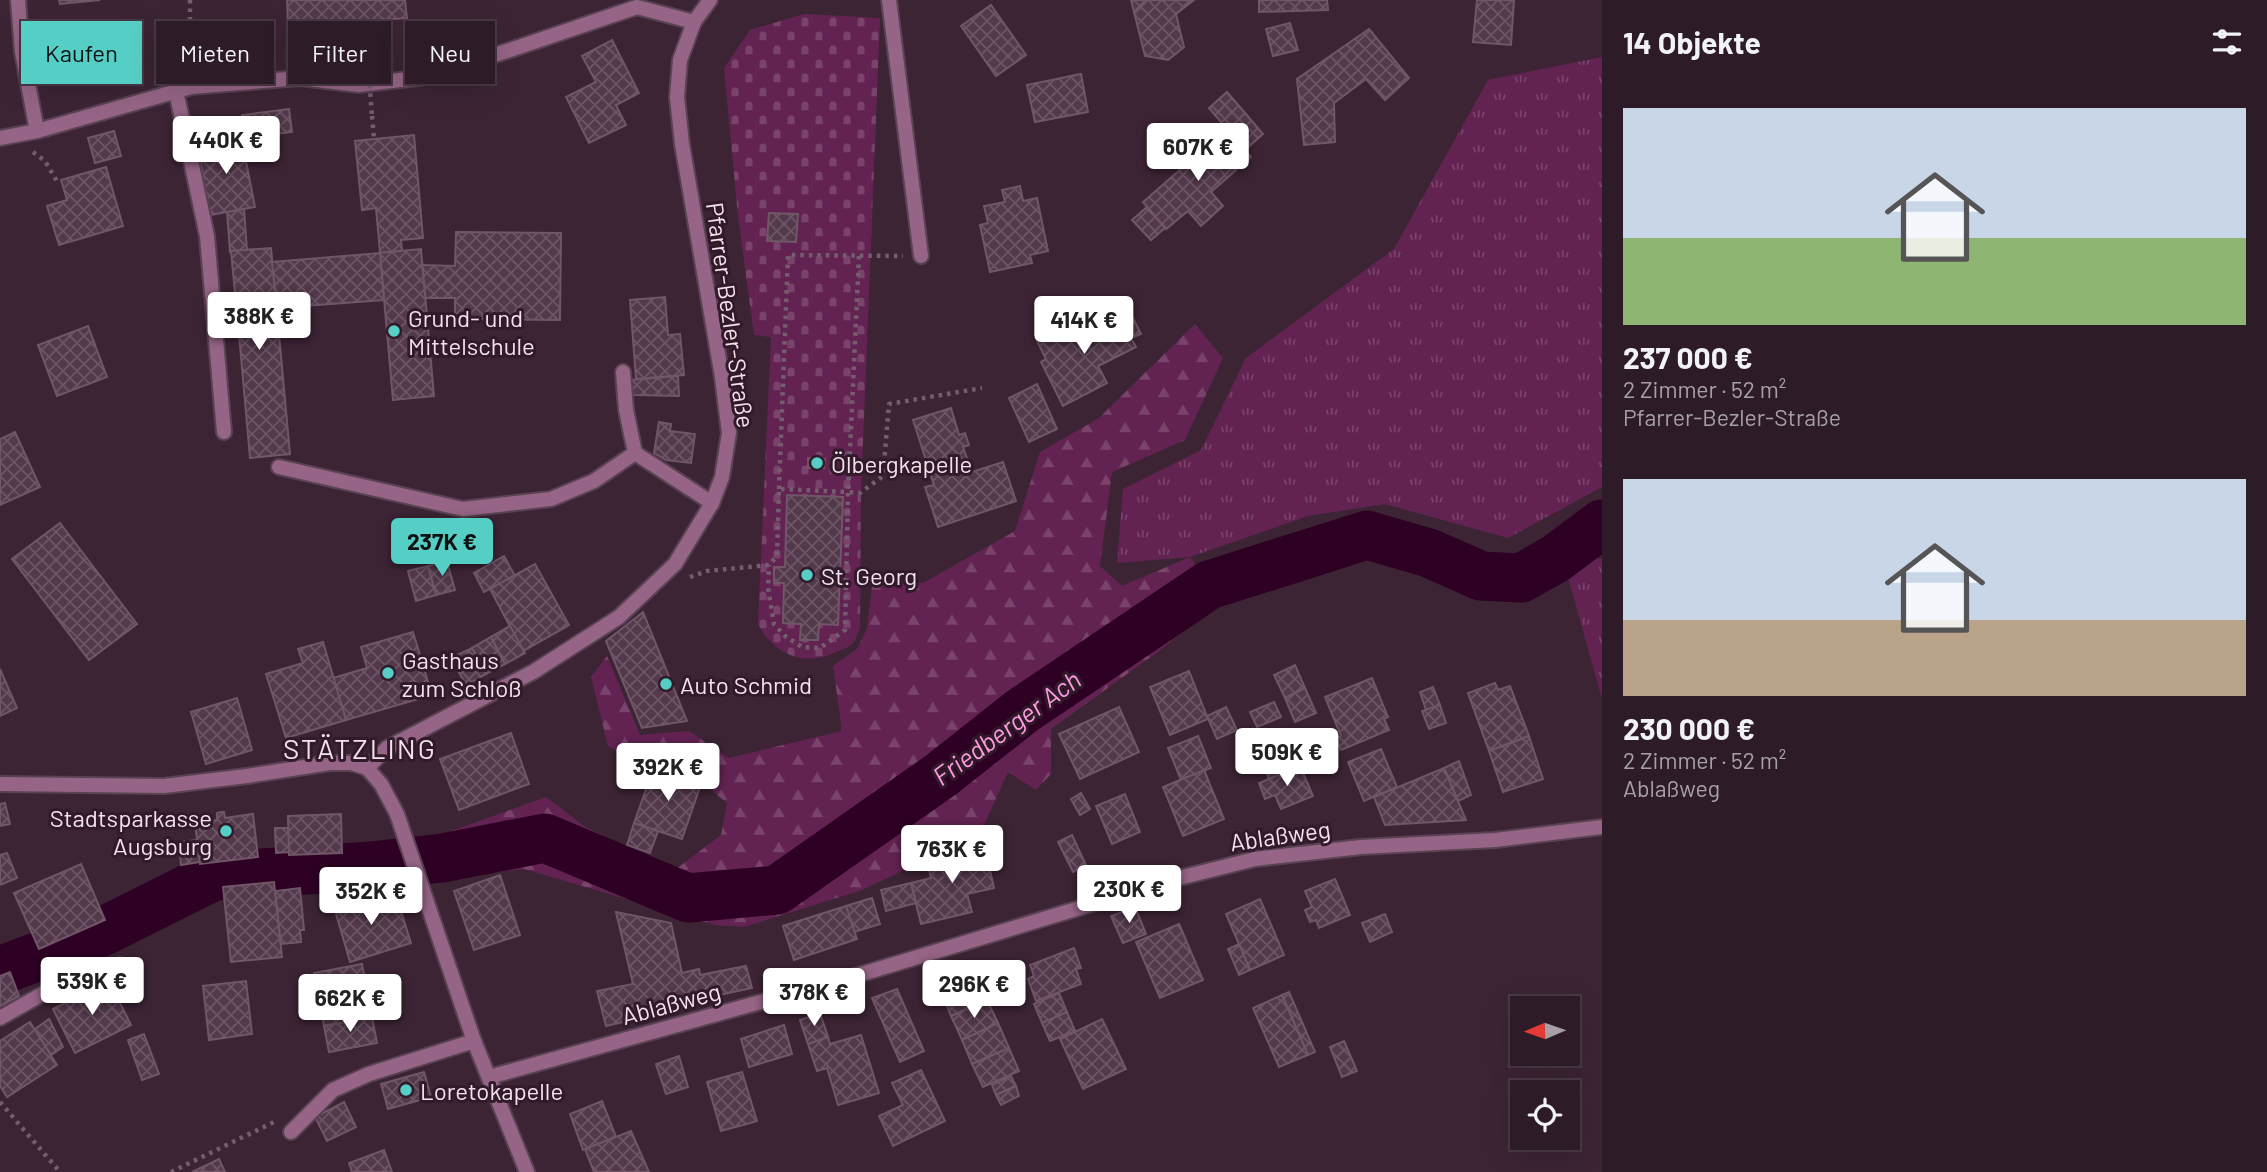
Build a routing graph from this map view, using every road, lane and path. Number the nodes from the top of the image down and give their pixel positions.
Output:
1 (18, 0) edge
2 (190, 0) edge
3 (710, 0) edge
4 (889, 0) edge
5 (694, 22) junction
6 (369, 84) edge
7 (183, 89) junction
8 (37, 131) junction
9 (20, 134) junction
10 (0, 138) edge
11 (374, 139) dead end
12 (58, 183) dead end
13 (859, 256) junction
14 (921, 256) joint
15 (623, 372) dead end
16 (982, 388) dead end
17 (224, 432) dead end
18 (635, 453) junction
19 (279, 467) dead end
20 (779, 489) junction
21 (848, 492) junction
22 (712, 503) junction
23 (769, 565) junction
24 (707, 571) dead end
25 (367, 768) junction
26 (0, 784) edge
27 (1602, 827) edge
28 (120, 965) dead end
29 (0, 1018) edge
30 (474, 1041) junction
31 (489, 1077) junction
32 (0, 1102) edge
33 (312, 1111) junction
34 (291, 1132) dead end
35 (60, 1172) edge
36 (171, 1172) edge
37 (527, 1172) edge

1 - 8 street
2 - 7 path
3 - 5 street, Pfarrer-Bezler-Straße
4 - 14 street
5 - 7 street
5 - 22 street, Pfarrer-Bezler-Straße
6 - 11 path, bridge
7 - 8 street
7 - 17 street
8 - 9 street
9 - 10 street
9 - 12 path
13 - 14 path
13 - 20 path
13 - 21 path
15 - 18 street
16 - 21 path
18 - 19 street
18 - 22 street
20 - 21 path
20 - 23 path
21 - 23 path
22 - 25 street, Pfarrer-Bezler-Straße
23 - 24 path
25 - 26 street
25 - 30 street
27 - 31 street, Ablaßweg
28 - 29 street
30 - 31 street
30 - 33 street
31 - 37 street
32 - 35 path
33 - 34 street
33 - 36 path

